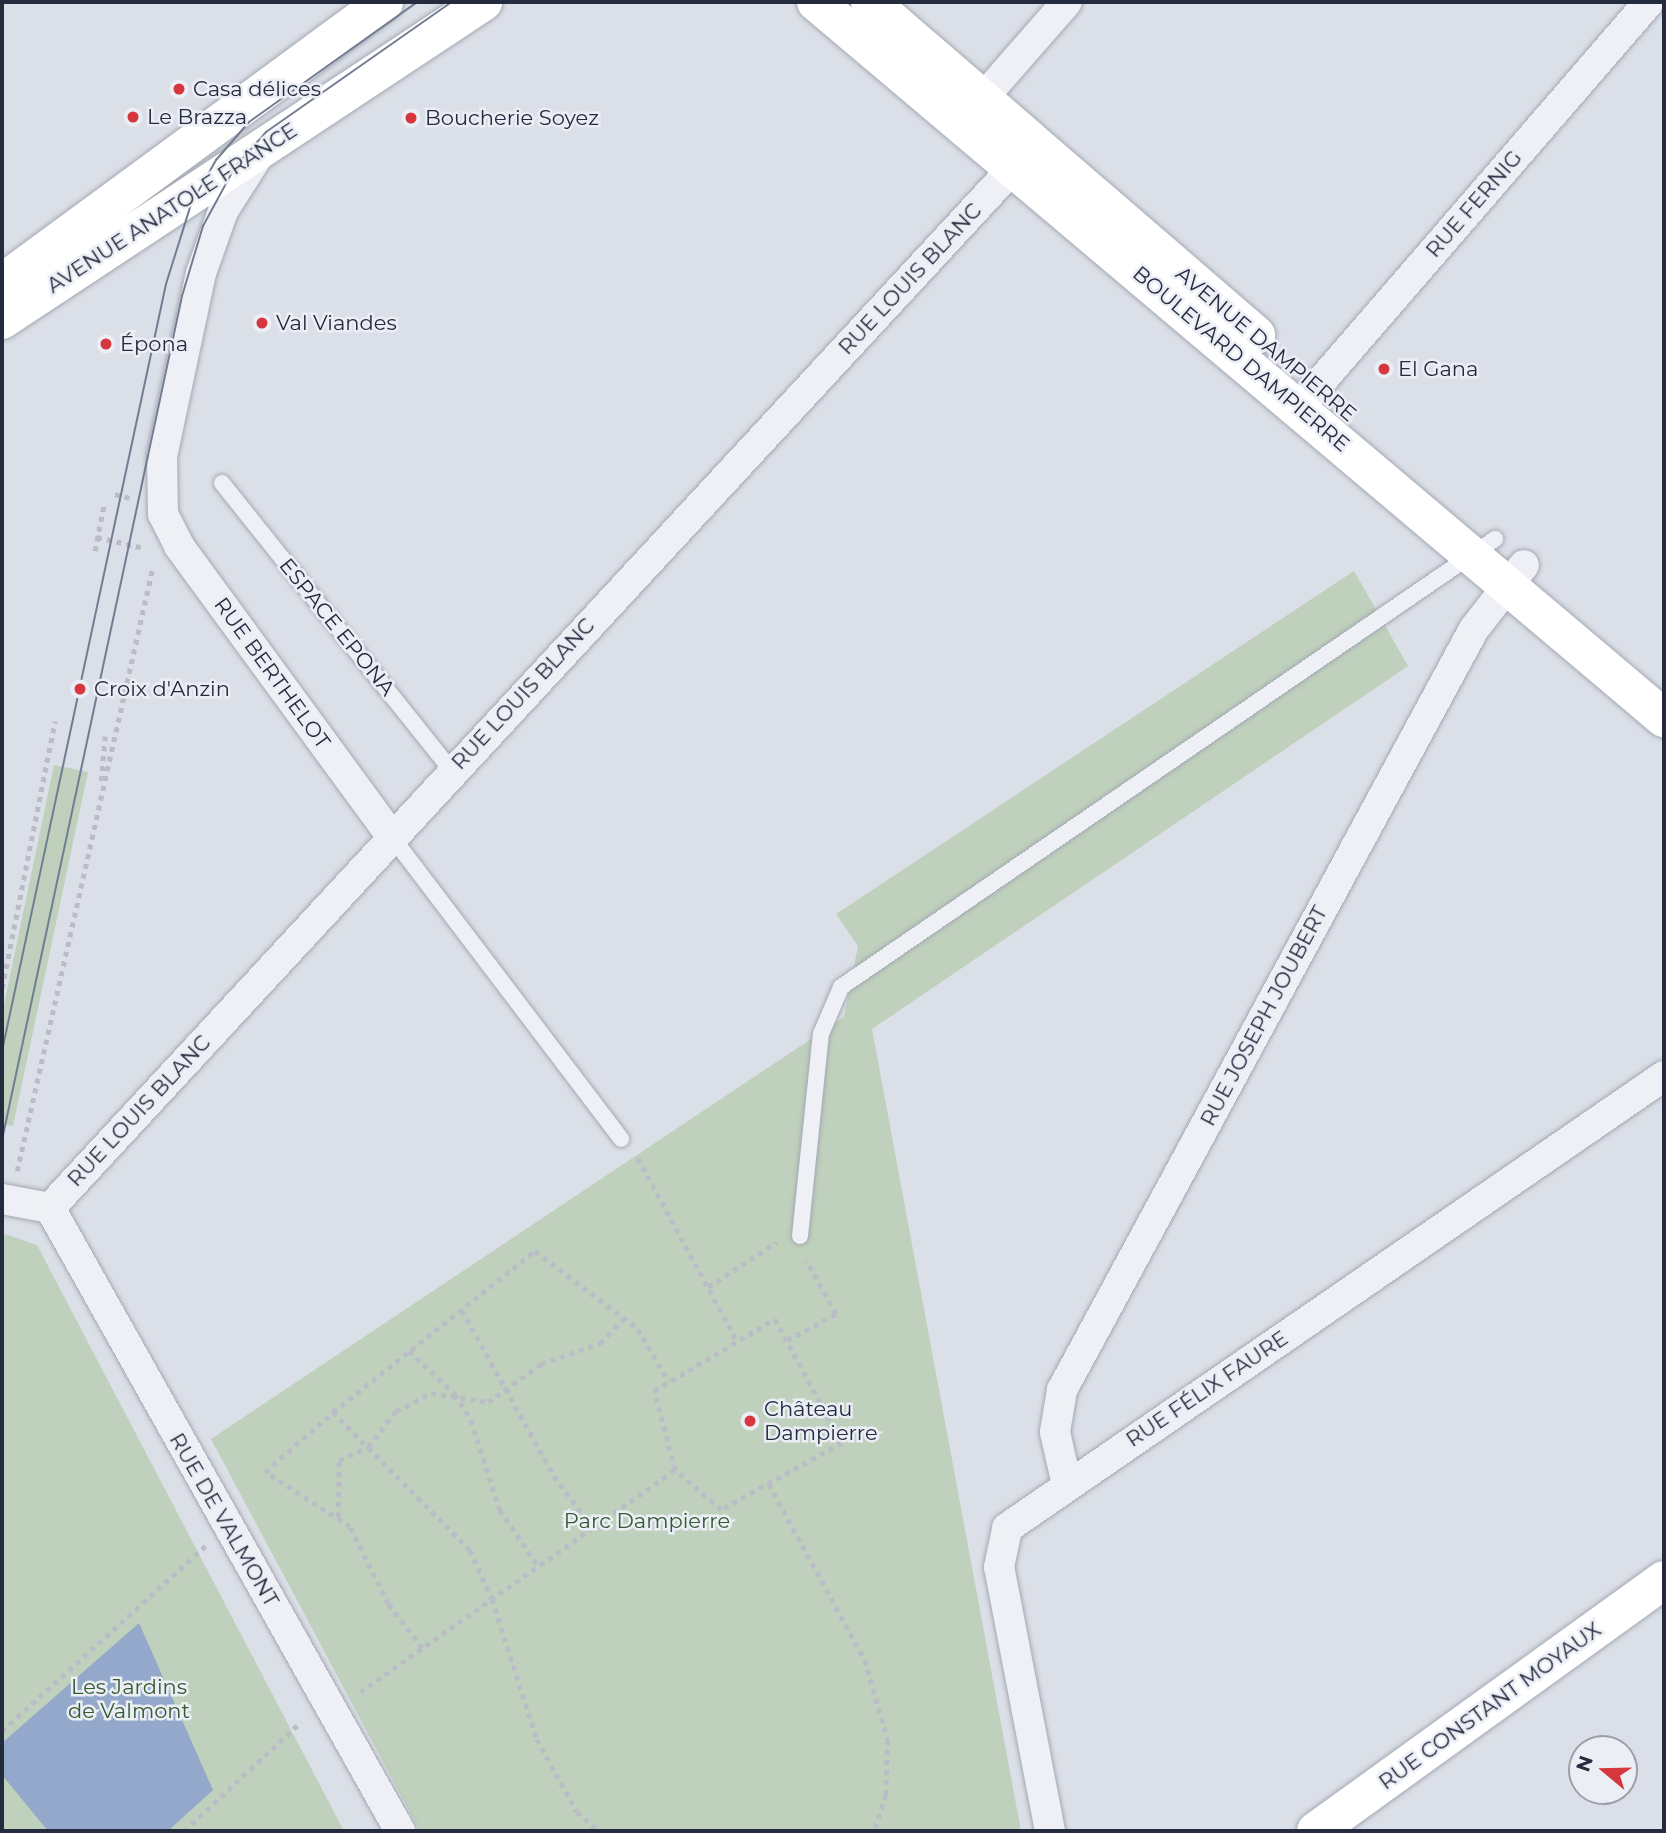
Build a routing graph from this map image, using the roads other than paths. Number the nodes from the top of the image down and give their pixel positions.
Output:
1 (384, 2) edge
2 (483, 2) edge
3 (816, 2) edge
4 (870, 2) edge
5 (1067, 2) edge
6 (1649, 2) edge
7 (971, 112) junction
8 (267, 146) junction
9 (1023, 156) junction
10 (2, 283) edge
11 (2, 320) edge
12 (1308, 397) junction
13 (222, 483) dead end
14 (1483, 547) junction
15 (1516, 574) junction
16 (1664, 685) edge
17 (1664, 719) edge
18 (452, 771) junction
19 (392, 837) junction
20 (1664, 1076) edge
21 (621, 1139) road end
22 (6, 1200) edge
23 (50, 1208) junction
24 (800, 1231) road end
25 (1067, 1485) junction
26 (1664, 1580) edge
27 (400, 1831) edge
28 (1051, 1831) edge
29 (1316, 1831) edge

1 - 10 main road, AVENUE ANATOLE FRANCE
2 - 8 main road, AVENUE ANATOLE FRANCE
3 - 7 main road, BOULEVARD DAMPIERRE
4 - 7 main road
5 - 7 street
6 - 12 street, RUE FERNIG
7 - 9 main road, BOULEVARD DAMPIERRE
8 - 11 main road, AVENUE ANATOLE FRANCE
8 - 19 street, RUE BERTHELOT
9 - 12 main road, BOULEVARD DAMPIERRE
9 - 18 street, RUE LOUIS BLANC
12 - 14 main road, BOULEVARD DAMPIERRE
13 - 18 lane, ESPACE EPONA
14 - 15 main road, BOULEVARD DAMPIERRE
14 - 24 lane
15 - 16 main road
15 - 17 main road, BOULEVARD DAMPIERRE
15 - 25 street, RUE JOSEPH JOUBERT
18 - 19 street, RUE LOUIS BLANC
19 - 21 lane, RUE BERTHELOT
19 - 23 street, RUE LOUIS BLANC
20 - 25 street, RUE FÉLIX FAURE
22 - 23 street
23 - 27 street, RUE DE VALMONT
25 - 28 street, RUE FÉLIX FAURE
26 - 29 main road, RUE CONSTANT MOYAUX

